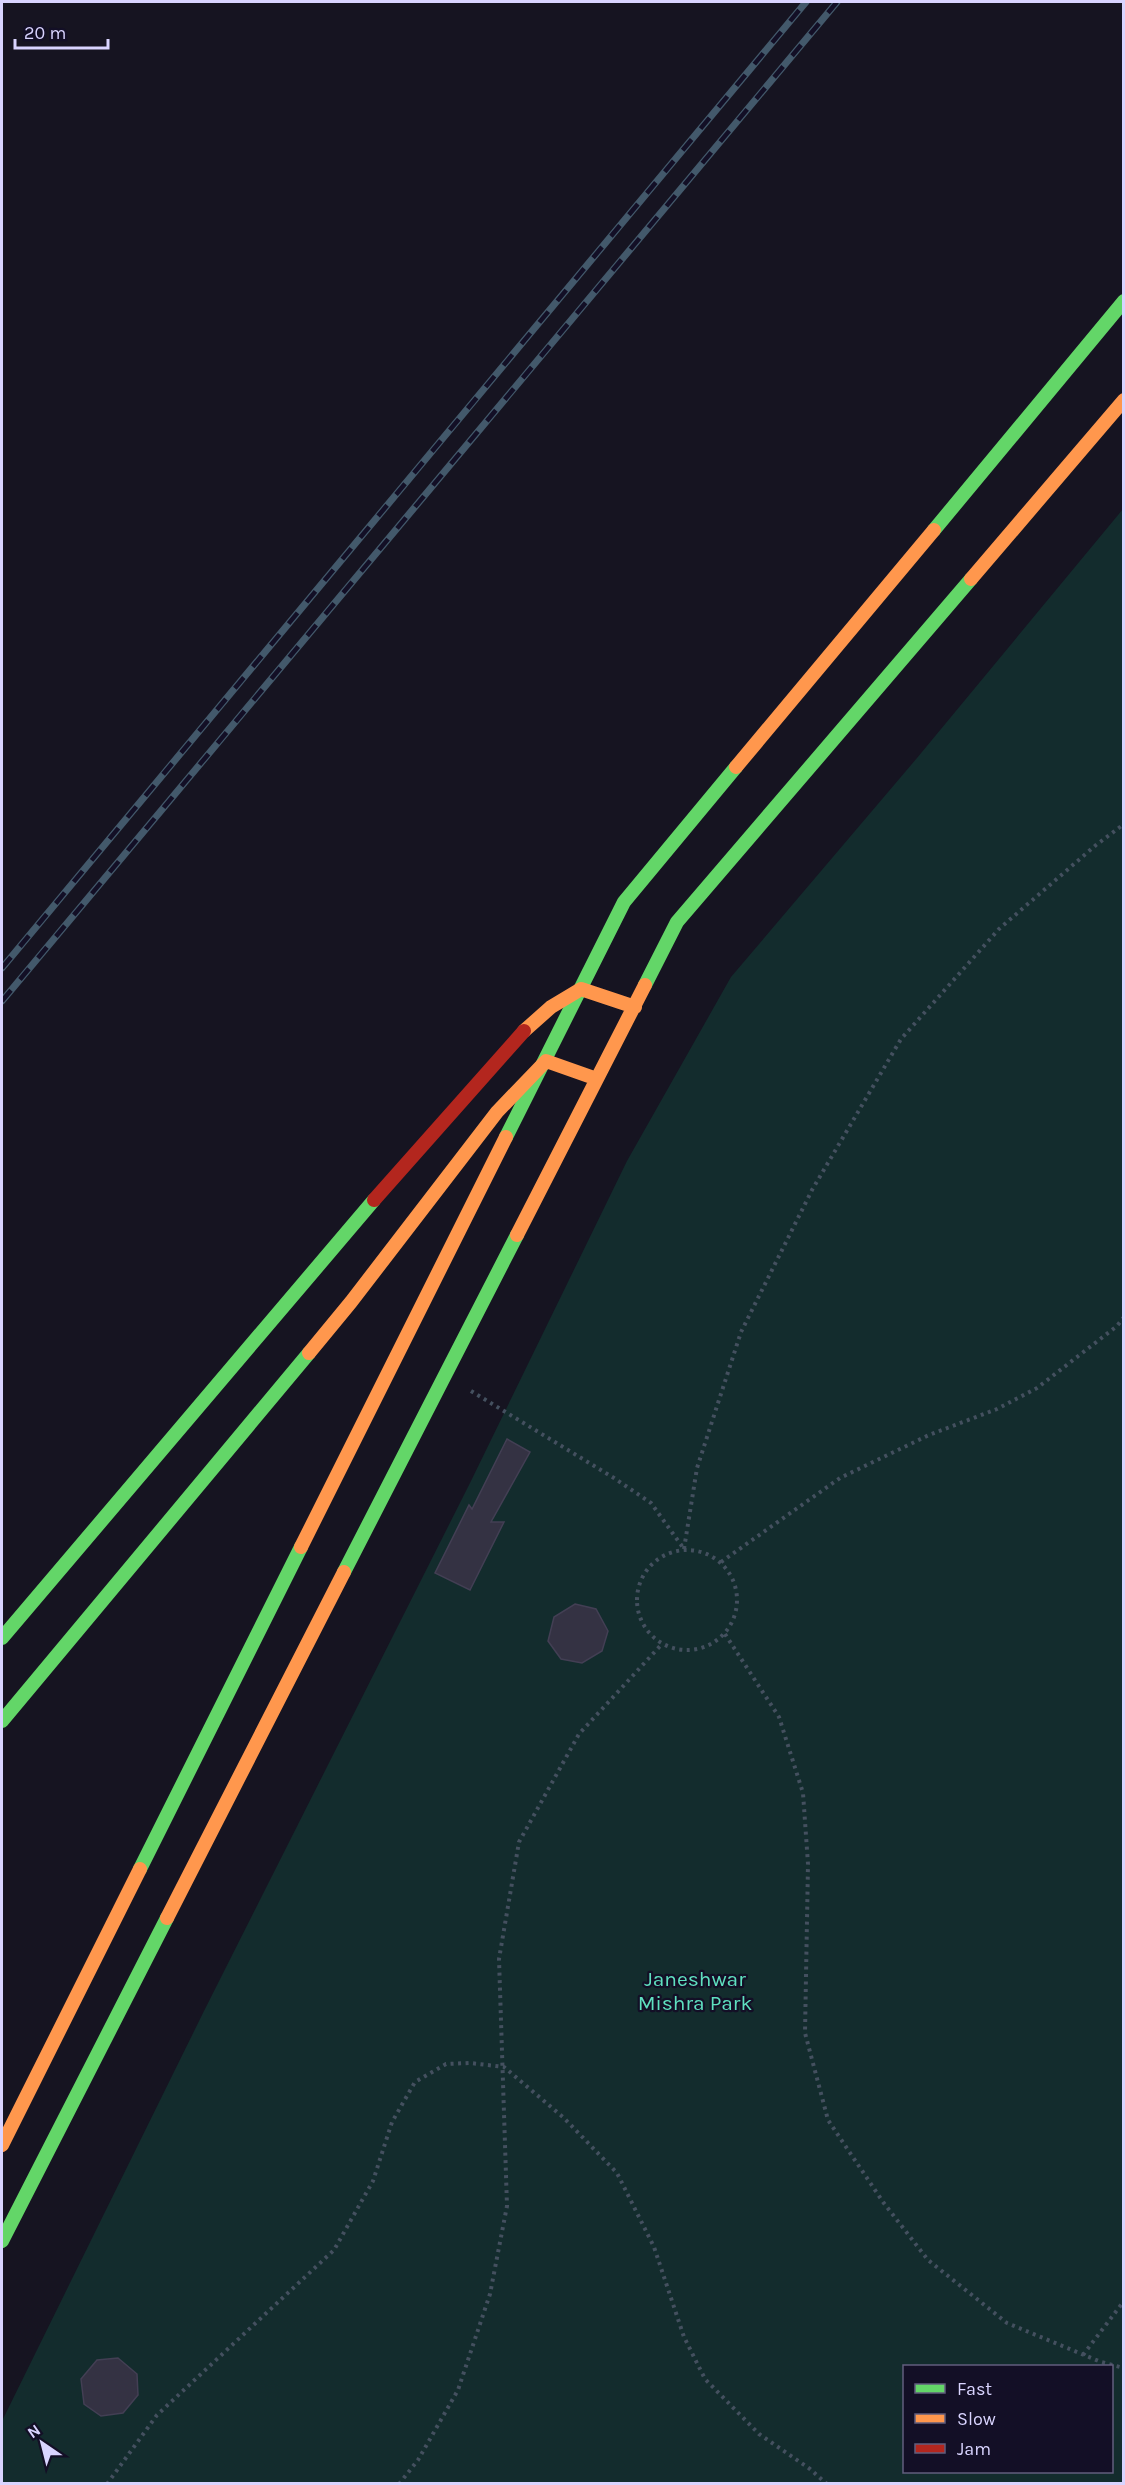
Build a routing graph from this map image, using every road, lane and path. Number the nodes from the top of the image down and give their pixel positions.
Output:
1 (1124, 302) edge
2 (1124, 400) edge
3 (1124, 824) edge
4 (581, 989) junction
5 (635, 1007) junction
6 (546, 1061) junction
7 (597, 1079) junction
8 (1124, 1317) edge
9 (446, 1375) junction
10 (684, 1549) junction
11 (721, 1562) junction
12 (725, 1634) junction
13 (2, 1638) edge
14 (662, 1644) junction
15 (2, 1721) edge
16 (504, 2067) junction
17 (2, 2145) edge
18 (2, 2241) edge
19 (1124, 2301) edge
20 (1083, 2355) junction
21 (1124, 2368) edge
22 (106, 2484) edge
23 (399, 2484) edge
24 (826, 2484) edge

1 - 4 street
2 - 5 street
3 - 10 path
4 - 5 street
4 - 6 street
4 - 13 street
5 - 7 street
6 - 7 street
6 - 15 street
6 - 17 street
7 - 9 street
8 - 11 path
9 - 10 path
9 - 18 street
10 - 11 path
10 - 14 path
11 - 12 path
12 - 14 path
12 - 20 path
14 - 16 path
16 - 22 path
16 - 23 path
16 - 24 path
19 - 20 path
20 - 21 path

